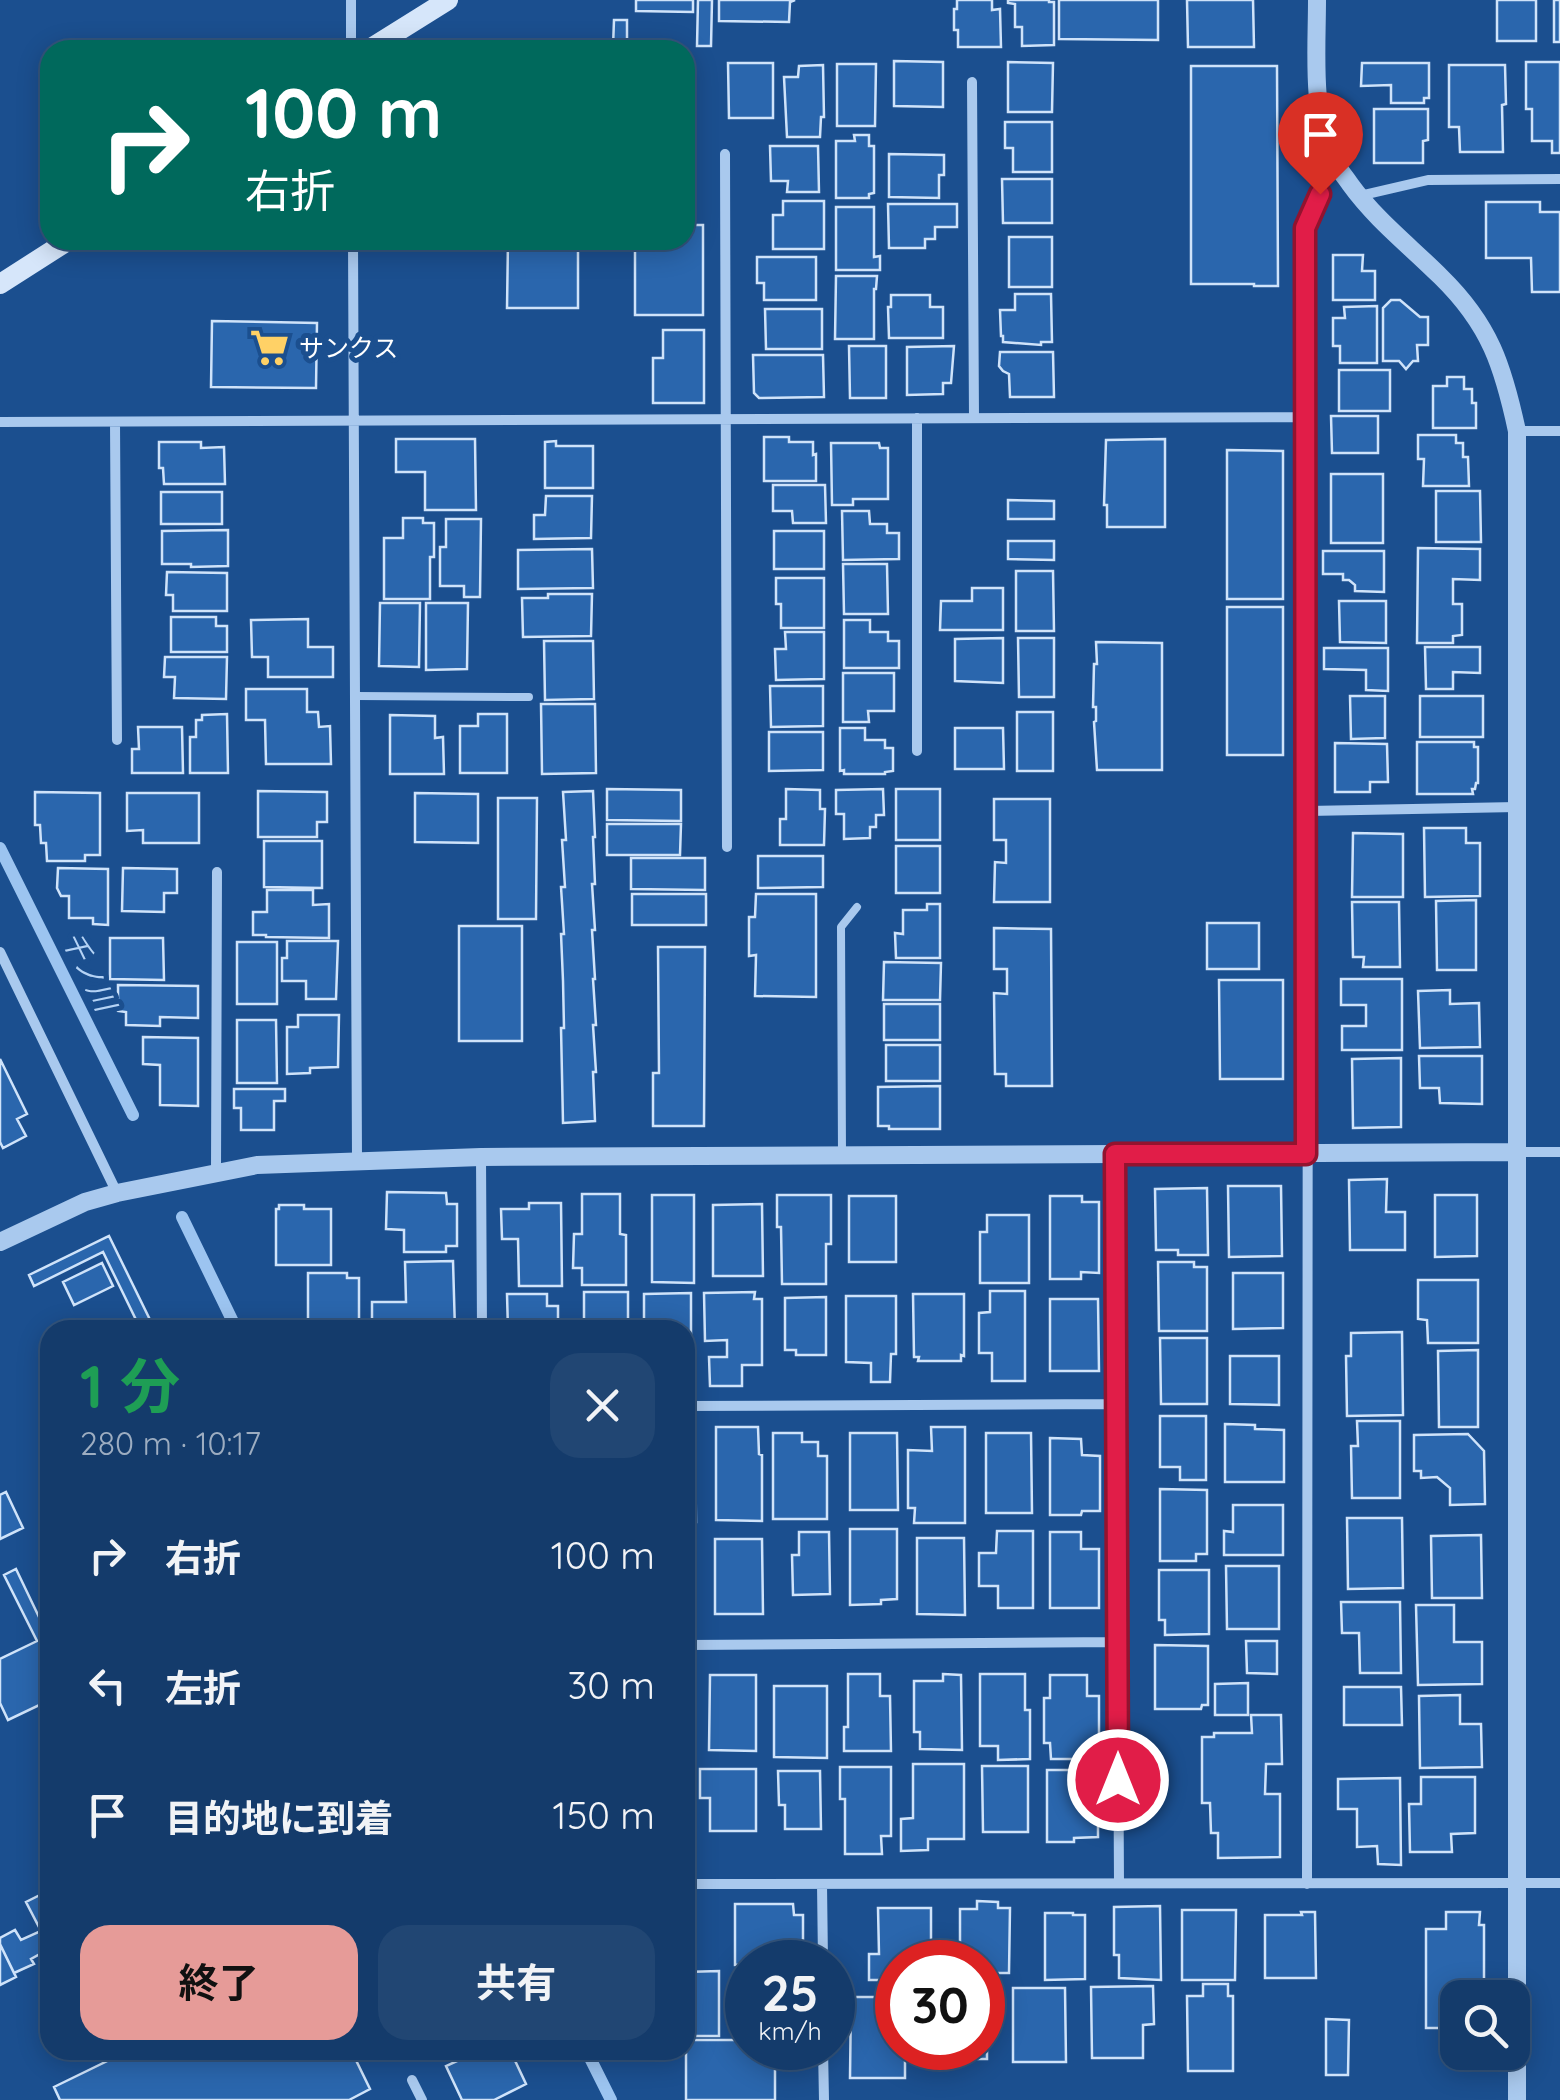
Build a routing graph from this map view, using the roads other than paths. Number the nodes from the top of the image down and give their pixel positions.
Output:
1 (351, 0) edge
2 (448, 0) edge
3 (1317, 0) edge
4 (351, 40) edge
5 (384, 40) edge
6 (972, 82) dead end
7 (725, 154) dead end
8 (1334, 161) junction
9 (1560, 179) edge
10 (1359, 196) junction
11 (54, 250) edge
12 (353, 250) edge
13 (0, 284) edge
14 (1304, 417) junction
15 (918, 418) junction
16 (974, 418) junction
17 (726, 419) junction
18 (355, 420) junction
19 (0, 422) edge
20 (116, 422) junction
21 (1560, 431) edge
22 (1517, 432) junction
23 (356, 696) junction
24 (528, 697) dead end
25 (117, 740) dead end
26 (916, 751) dead end
27 (1517, 807) junction
28 (1308, 810) junction
29 (728, 847) dead end
30 (216, 872) dead end
31 (857, 908) dead end
32 (0, 952) edge
33 (1516, 1152) junction
34 (1560, 1152) edge
35 (1115, 1154) junction
36 (1306, 1154) junction
37 (842, 1156) junction
38 (481, 1157) junction
39 (357, 1160) junction
40 (216, 1173) junction
41 (117, 1193) junction
42 (0, 1242) edge
43 (482, 1320) edge
44 (1116, 1404) junction
45 (695, 1406) edge
46 (1118, 1642) junction
47 (695, 1645) edge
48 (1119, 1883) junction
49 (1518, 1883) junction
50 (1560, 1883) edge
51 (695, 1884) edge
52 (822, 1884) junction
53 (1307, 1884) junction
54 (823, 1940) edge
55 (824, 2070) edge
56 (412, 2080) dead end
57 (422, 2100) edge
58 (824, 2100) edge
59 (1517, 2100) edge

1 - 4 street
2 - 5 main road
3 - 8 street
6 - 16 street
7 - 17 street
8 - 10 street
8 - 14 street
9 - 10 street
10 - 22 street
11 - 13 main road
12 - 18 street
14 - 16 street
14 - 28 street
15 - 16 street
15 - 17 street
15 - 26 street
17 - 18 street
17 - 29 street
18 - 20 street
18 - 23 street
19 - 20 street
20 - 25 street
21 - 22 street
22 - 27 street
23 - 24 lane
23 - 39 street
27 - 28 street
27 - 33 street
28 - 36 street
30 - 40 street
31 - 37 lane
32 - 41 street
33 - 34 street
33 - 36 street
33 - 49 street
35 - 36 street
35 - 37 street
35 - 44 street
36 - 53 street
37 - 38 street
38 - 39 street
38 - 43 street
39 - 40 street
40 - 41 street
41 - 42 street
44 - 45 street
44 - 46 street
46 - 47 street
46 - 48 street
48 - 52 street
48 - 53 street
49 - 50 street
49 - 53 street
49 - 59 street
51 - 52 street
52 - 54 street
55 - 58 street
56 - 57 street

